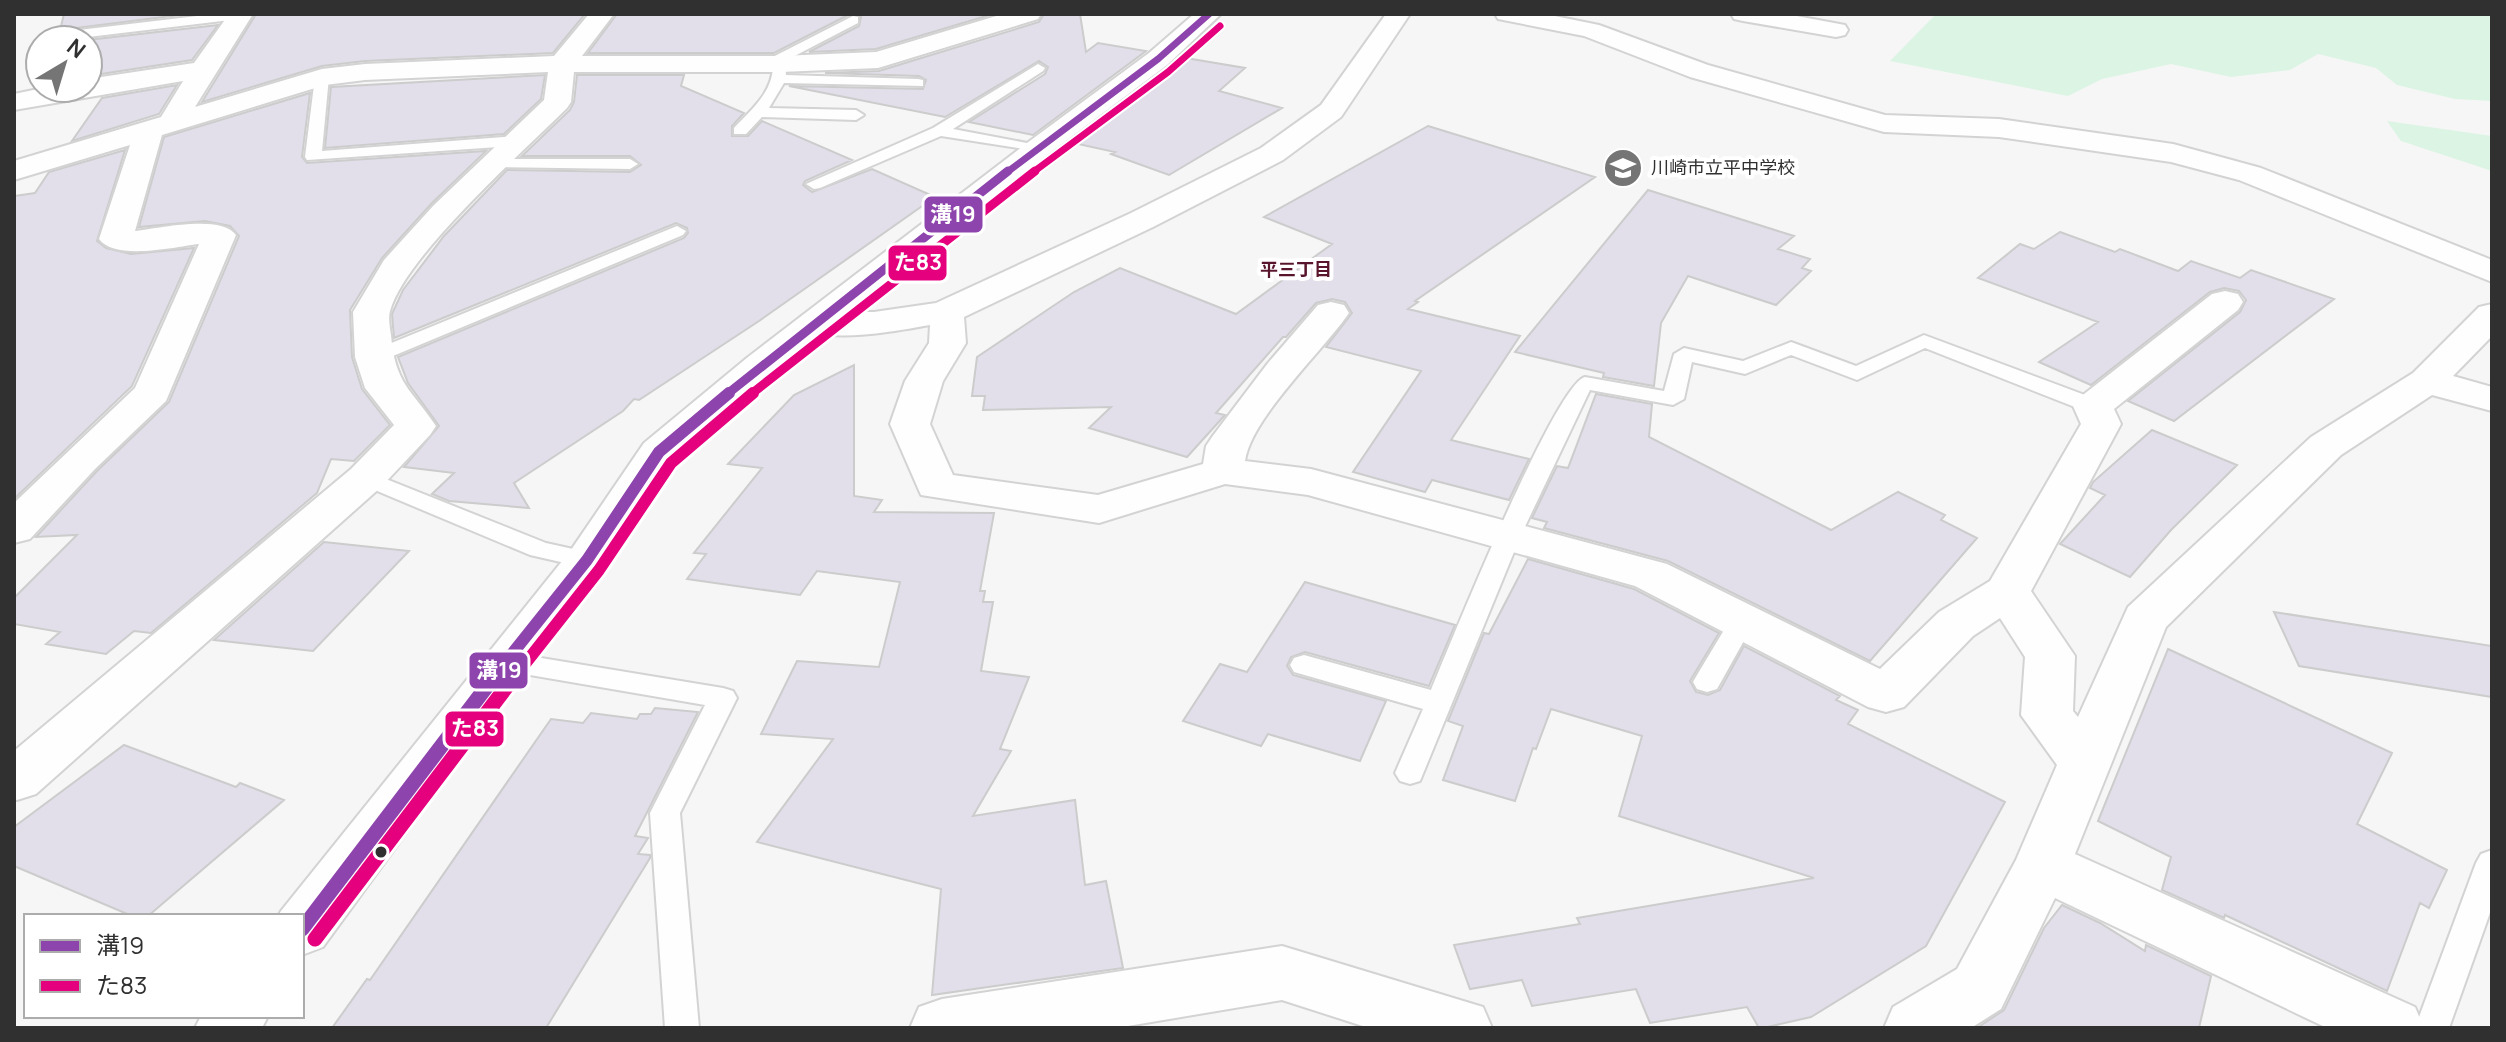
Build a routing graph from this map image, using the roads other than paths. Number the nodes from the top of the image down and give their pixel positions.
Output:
1 (602, 14) edge
2 (1029, 14) edge
3 (1209, 14) edge
4 (1398, 14) edge
5 (1507, 14) edge
6 (1743, 14) edge
7 (240, 15) edge
8 (853, 20) dead end
9 (1836, 30) dead end
10 (104, 31) edge
11 (562, 64) junction
12 (1038, 68) dead end
13 (777, 69) junction
14 (203, 70) junction
15 (322, 77) junction
16 (918, 83) dead end
17 (104, 85) edge
18 (757, 112) junction
19 (856, 115) dead end
20 (161, 126) junction
21 (740, 131) dead end
22 (939, 131) junction
23 (90, 149) junction
24 (1037, 149) junction
25 (506, 152) junction
26 (630, 164) dead end
27 (14, 171) edge
28 (814, 184) dead end
29 (14, 185) edge
30 (677, 231) dead end
31 (2492, 272) edge
32 (2225, 302) dead end
33 (945, 312) junction
34 (1331, 313) dead end
35 (2492, 315) edge
36 (816, 323) junction
37 (374, 357) junction
38 (2427, 381) junction
39 (2492, 399) edge
40 (2093, 406) junction
41 (1223, 471) junction
42 (366, 478) junction
43 (14, 529) edge
44 (1509, 535) junction
45 (587, 560) junction
46 (2007, 592) junction
47 (1742, 621) junction
48 (505, 662) junction
49 (1304, 665) dead end
50 (1707, 682) dead end
51 (1439, 703) junction
52 (2085, 763) junction
53 (1410, 773) dead end
54 (17, 779) dead end
55 (2492, 863) edge
56 (2042, 865) junction
57 (304, 926) edge
58 (682, 1028) edge
59 (942, 1028) edge
60 (1460, 1028) edge
61 (1916, 1028) edge
62 (2392, 1028) edge
63 (2432, 1028) edge

1 - 11 street
2 - 13 street
3 - 24 street
4 - 33 street
5 - 31 street
6 - 9 street
7 - 10 lane
7 - 14 street
8 - 13 lane
11 - 13 street
11 - 15 street
11 - 25 street
12 - 22 lane
13 - 16 lane
13 - 18 lane
14 - 17 street
14 - 20 street
15 - 20 street
15 - 25 lane
18 - 19 lane
18 - 21 lane
20 - 23 street
20 - 43 street
22 - 24 lane
22 - 28 lane
23 - 27 street
23 - 29 street
24 - 36 street
25 - 26 lane
25 - 37 street
30 - 37 lane
32 - 40 street
33 - 36 street
33 - 41 street
34 - 41 street
35 - 38 street
36 - 45 street
37 - 42 street
38 - 39 street
38 - 52 street
40 - 44 lane
40 - 46 street
41 - 44 street
42 - 45 lane
42 - 54 street
44 - 47 street
44 - 51 lane
45 - 48 street
46 - 47 street
46 - 52 street
47 - 50 lane
48 - 57 street
48 - 58 lane
49 - 51 lane
51 - 53 lane
52 - 56 street
55 - 63 lane
56 - 61 street
56 - 62 street
59 - 60 street

